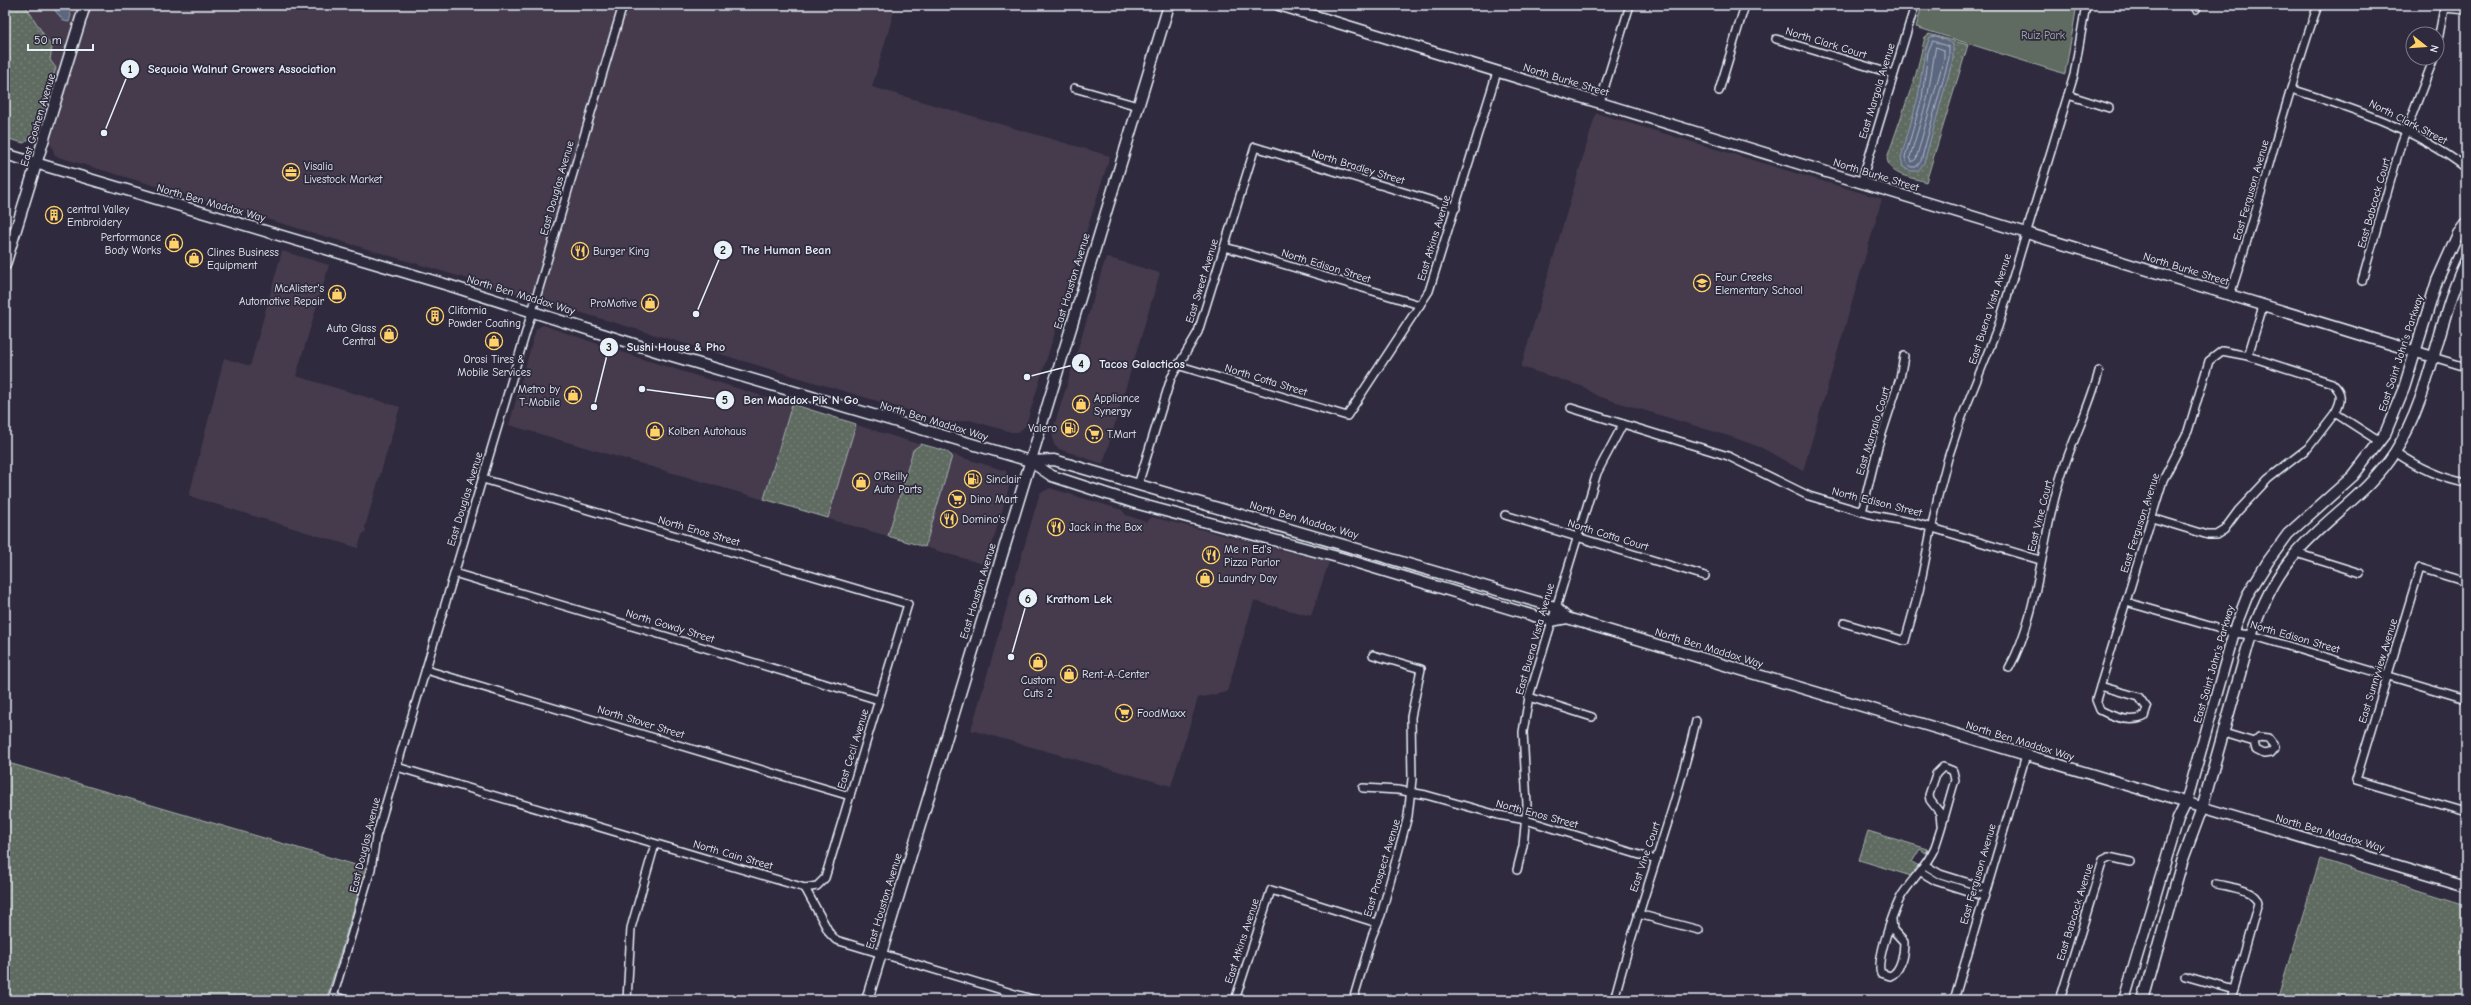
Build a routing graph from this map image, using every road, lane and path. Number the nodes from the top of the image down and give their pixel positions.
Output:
1 (85, 5) edge
2 (623, 5) edge
3 (1168, 5) edge
4 (1279, 5) edge
5 (1630, 5) edge
6 (1745, 5) edge
7 (1915, 5) edge
8 (2086, 5) edge
9 (2318, 5) edge
10 (2466, 10) edge
11 (2441, 26) edge
12 (1776, 39) dead end
13 (2431, 66) edge
14 (1497, 72) junction
15 (1893, 74) junction
16 (1074, 88) dead end
17 (2291, 89) junction
18 (1719, 91) dead end
19 (2068, 95) junction
20 (1600, 102) junction
21 (1138, 106) junction
22 (2109, 108) dead end
23 (2406, 131) junction
24 (1255, 147) joint
25 (5, 154) edge
26 (37, 164) junction
27 (2466, 168) edge
28 (1861, 183) junction
29 (1456, 208) junction
30 (2466, 223) edge
31 (2026, 232) junction
32 (1225, 247) junction
33 (2466, 260) edge
34 (5, 265) edge
35 (2362, 280) dead end
36 (2230, 295) junction
37 (1420, 305) junction
38 (2263, 306) junction
39 (532, 310) junction
40 (2415, 352) junction
41 (1904, 356) dead end
42 (2248, 356) junction
43 (2433, 357) junction
44 (1177, 365) junction
45 (2466, 368) edge
46 (2099, 372) dead end
47 (1571, 408) dead end
48 (2335, 413) junction
49 (1348, 416) joint
50 (1623, 424) junction
51 (2380, 442) junction
52 (2395, 452) junction
53 (1030, 461) junction
54 (483, 479) junction
55 (2466, 483) edge
56 (1138, 485) junction
57 (1862, 512) junction
58 (1505, 515) dead end
59 (2152, 518) junction
60 (1932, 527) junction
61 (1578, 537) junction
62 (2296, 554) junction
63 (2040, 560) junction
64 (454, 573) junction
65 (2360, 573) dead end
66 (1704, 576) dead end
67 (2466, 582) edge
68 (2126, 602) junction
69 (908, 604) joint
70 (1555, 607) junction
71 (1567, 618) junction
72 (1551, 621) junction
73 (1844, 623) dead end
74 (2234, 633) junction
75 (2251, 635) junction
76 (1373, 654) dead end
77 (2009, 668) dead end
78 (426, 670) junction
79 (2388, 676) junction
80 (2100, 686) junction
81 (1529, 697) junction
82 (2466, 699) edge
83 (879, 700) junction
84 (1592, 717) dead end
85 (1696, 721) dead end
86 (2224, 733) junction
87 (2254, 742) dead end
88 (2026, 755) junction
89 (397, 768) junction
90 (1363, 788) dead end
91 (1411, 792) junction
92 (850, 796) junction
93 (2186, 803) junction
94 (2202, 808) junction
95 (2466, 812) edge
96 (1526, 820) junction
97 (1941, 825) junction
98 (655, 844) junction
99 (1656, 860) junction
100 (2131, 862) dead end
101 (1923, 869) junction
102 (1517, 870) dead end
103 (2216, 884) dead end
104 (2466, 886) edge
105 (805, 888) junction
106 (1984, 892) junction
107 (1638, 914) junction
108 (1892, 920) junction
109 (1377, 923) junction
110 (1699, 930) dead end
111 (880, 954) junction
112 (2185, 976) dead end
113 (2234, 990) junction
114 (333, 998) edge
115 (347, 1000) edge
116 (627, 1000) edge
117 (867, 1000) edge
118 (1034, 1000) edge
119 (1235, 1000) edge
120 (1353, 1000) edge
121 (1614, 1000) edge
122 (1954, 1000) edge
123 (2060, 1000) edge
124 (2124, 1000) edge
125 (2143, 1000) edge
126 (2231, 1000) edge

1 - 26 main road, East Goshen Avenue
2 - 39 street, East Douglas Avenue
3 - 21 main road, East Houston Avenue
4 - 14 main road, North Burke Street
5 - 20 street
6 - 18 street
7 - 15 street, East Margola Avenue
8 - 19 street, East Buena Vista Avenue
9 - 17 street, East Ferguson Avenue
10 - 11 street
12 - 15 street, North Clark Court
13 - 23 street
14 - 20 main road, North Burke Street
14 - 29 street, East Atkins Avenue
15 - 28 street, East Margola Avenue
16 - 21 street
17 - 23 street, North Clark Street
17 - 36 street, East Ferguson Avenue
19 - 22 street
19 - 31 street, East Buena Vista Avenue
20 - 28 main road, North Burke Street
21 - 53 main road, East Houston Avenue
23 - 27 street, North Clark Street
23 - 35 street, East Babcock Court
24 - 29 street, North Bradley Street
24 - 32 street, East Sweet Avenue
25 - 26 main road, North Ben Maddox Way
26 - 34 main road, East Goshen Avenue
26 - 39 main road, North Ben Maddox Way
28 - 31 main road, North Burke Street
29 - 37 street, East Atkins Avenue
30 - 40 main road, East Saint John's Parkway
31 - 36 main road, North Burke Street
31 - 60 street, East Buena Vista Avenue
32 - 37 street, North Edison Street
32 - 44 street, East Sweet Avenue
33 - 43 main road
36 - 38 main road, North Burke Street
37 - 49 street, East Atkins Avenue
38 - 40 main road, North Burke Street
38 - 42 street
39 - 53 main road, North Ben Maddox Way
39 - 54 street, East Douglas Avenue
40 - 43 main road, North Burke Street
40 - 51 main road, East Saint John's Parkway
41 - 57 street, East Margalo Court
42 - 48 street
42 - 59 street, East Ferguson Avenue
43 - 45 street, North Burke Street
43 - 52 main road
44 - 49 street, North Cotta Street
44 - 56 street, East Sweet Avenue
46 - 63 street, East Vine Court
47 - 50 street, North Edison Street
48 - 51 street
48 - 59 street
50 - 57 street, North Edison Street
50 - 61 street, East Buena Vista Avenue
51 - 74 main road, East Saint John's Parkway
52 - 55 street
52 - 62 main road
53 - 56 main road, North Ben Maddox Way
53 - 72 main road, North Ben Maddox Way
53 - 111 main road, East Houston Avenue
54 - 64 street, East Douglas Avenue
54 - 69 street, North Enos Street
56 - 70 main road, North Ben Maddox Way
57 - 60 street, North Edison Street
58 - 61 street, North Cotta Court
59 - 68 street, East Ferguson Avenue
60 - 63 street, North Edison Street
60 - 73 street, East Buena Vista Avenue
61 - 66 street, North Cotta Court
61 - 70 street, East Buena Vista Avenue
62 - 65 street
62 - 75 main road
63 - 77 street, East Vine Court
64 - 78 street, East Douglas Avenue
64 - 83 street, North Gowdy Street
67 - 79 street, East Sunnyview Avenue
68 - 74 street, North Edison Street
68 - 80 street, East Ferguson Avenue
69 - 83 street, East Cecil Avenue
70 - 71 main road, North Ben Maddox Way
70 - 72 street, East Buena Vista Avenue
71 - 72 main road, North Ben Maddox Way
71 - 88 main road, North Ben Maddox Way
72 - 81 street, East Buena Vista Avenue
74 - 75 street, North Edison Street
74 - 93 main road, East Saint John's Parkway
75 - 79 street, North Edison Street
75 - 86 main road
76 - 91 street, East Prospect Avenue
78 - 89 street, East Douglas Avenue
78 - 92 street, North Stover Street
79 - 82 street, North Edison Street
79 - 95 street, East Sunnyview Avenue
80 - 80 street, East Ferguson Avenue
81 - 84 street
81 - 96 street, East Buena Vista Avenue
83 - 92 street, East Cecil Avenue
85 - 99 street, East Vine Court
86 - 87 street
86 - 94 main road
88 - 93 main road, North Ben Maddox Way
88 - 106 street, East Ferguson Avenue
89 - 98 street, North Cain Street
89 - 114 street, East Douglas Avenue
90 - 91 street, North Enos Street
91 - 96 street, North Enos Street
91 - 109 street, East Prospect Avenue
92 - 105 street, East Cecil Avenue
93 - 94 main road, North Ben Maddox Way
93 - 124 main road, East Saint John's Parkway
94 - 104 main road, North Ben Maddox Way
94 - 125 main road
96 - 99 street, North Enos Street
96 - 102 street, East Buena Vista Avenue
97 - 97 street
97 - 101 street
98 - 105 street, North Cain Street
98 - 116 street
99 - 107 street, East Vine Court
100 - 123 street, East Babcock Avenue
101 - 106 street
101 - 108 street
103 - 113 street
105 - 111 street
106 - 122 street, East Ferguson Avenue
107 - 110 street
107 - 121 street, East Vine Court
108 - 108 street
109 - 119 street, East Atkins Avenue
109 - 120 street, East Prospect Avenue
111 - 117 main road, East Houston Avenue
111 - 118 street
112 - 113 street
113 - 126 street
114 - 115 street

